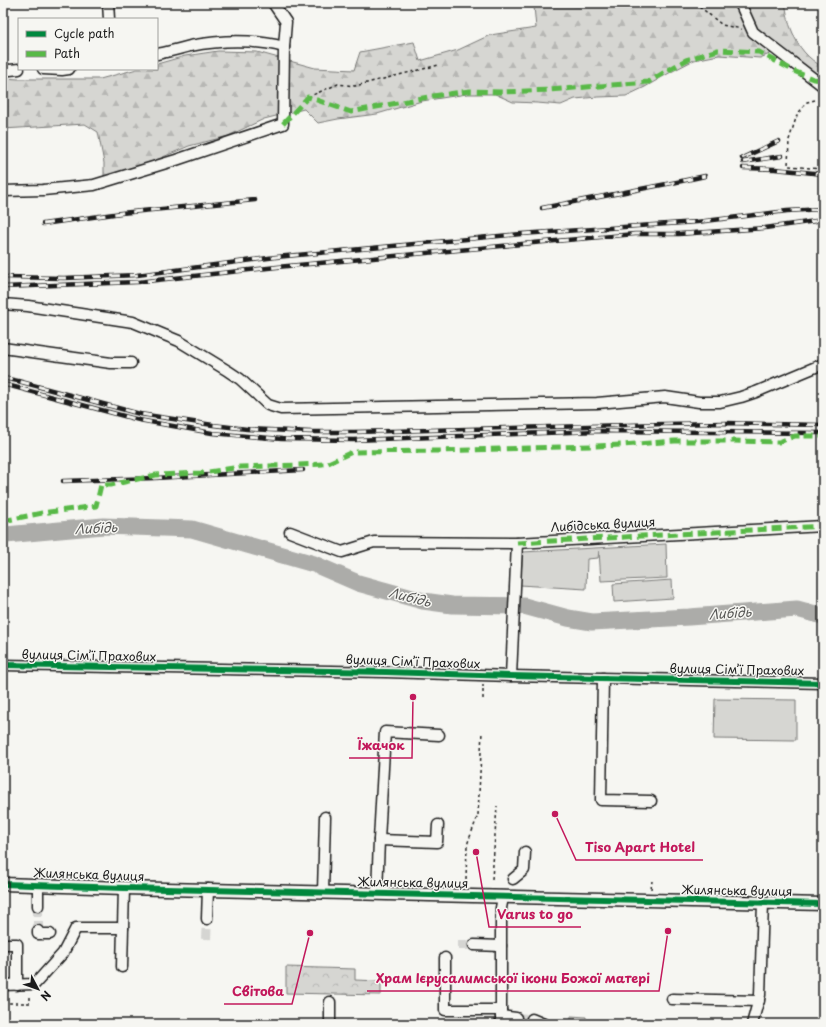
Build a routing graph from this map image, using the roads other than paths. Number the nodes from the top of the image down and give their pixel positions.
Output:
1 (108, 3) edge
2 (273, 3) edge
3 (740, 3) edge
4 (109, 18) edge
5 (284, 47) junction
6 (158, 54) edge
7 (3, 69) edge
8 (18, 69) edge
9 (823, 86) edge
10 (3, 191) edge
11 (3, 304) edge
12 (3, 348) edge
13 (130, 363) dead end
14 (823, 364) edge
15 (823, 526) edge
16 (290, 532) dead end
17 (517, 544) junction
18 (3, 665) edge
19 (511, 676) junction
20 (603, 678) junction
21 (823, 683) edge
22 (439, 735) dead end
23 (651, 801) dead end
24 (325, 817) dead end
25 (438, 825) dead end
26 (379, 840) junction
27 (525, 852) dead end
28 (513, 879) dead end
29 (3, 884) edge
30 (38, 885) junction
31 (124, 888) junction
32 (208, 889) junction
33 (323, 892) junction
34 (377, 894) junction
35 (503, 897) junction
36 (763, 903) junction
37 (823, 904) edge
38 (38, 906) tunnel mouth
39 (207, 919) tunnel mouth
40 (123, 928) junction
41 (38, 931) dead end
42 (50, 934) dead end
43 (3, 944) edge
44 (474, 945) tunnel mouth
45 (501, 946) junction
46 (444, 958) dead end
47 (122, 967) dead end
48 (3, 985) edge
49 (17, 985) junction
50 (672, 999) dead end
51 (759, 1001) junction
52 (330, 1002) dead end
53 (501, 1017) edge
54 (516, 1018) tunnel mouth
55 (532, 1019) tunnel mouth
56 (330, 1024) edge
57 (544, 1024) edge
58 (752, 1024) edge

1 - 4 street
2 - 5 street
3 - 9 street
5 - 6 street
5 - 10 street
7 - 8 street
11 - 14 street
12 - 13 street
15 - 17 street, Либідська вулиця
16 - 17 street, Либідська вулиця
17 - 19 street
18 - 19 street, вулиця Сімʼї Прахових
19 - 20 street, вулиця Сімʼї Прахових
20 - 21 street, вулиця Сімʼї Прахових
20 - 23 street
22 - 26 street
24 - 33 street
25 - 26 street
26 - 34 street
27 - 28 street
29 - 30 main road, Жилянська вулиця
30 - 31 main road, Жилянська вулиця
30 - 38 street
31 - 32 main road, Жилянська вулиця
31 - 40 street
32 - 33 main road, Жилянська вулиця
32 - 39 street
33 - 34 main road, Жилянська вулиця
34 - 35 main road, Жилянська вулиця
35 - 36 main road, Жилянська вулиця
35 - 45 street
36 - 37 main road, Жилянська вулиця
36 - 51 street
40 - 47 street
40 - 49 street
41 - 42 street
43 - 49 street
44 - 45 street
45 - 53 street
46 - 53 street
48 - 49 street
50 - 51 street
51 - 58 street
52 - 56 street
53 - 54 street
55 - 57 street

